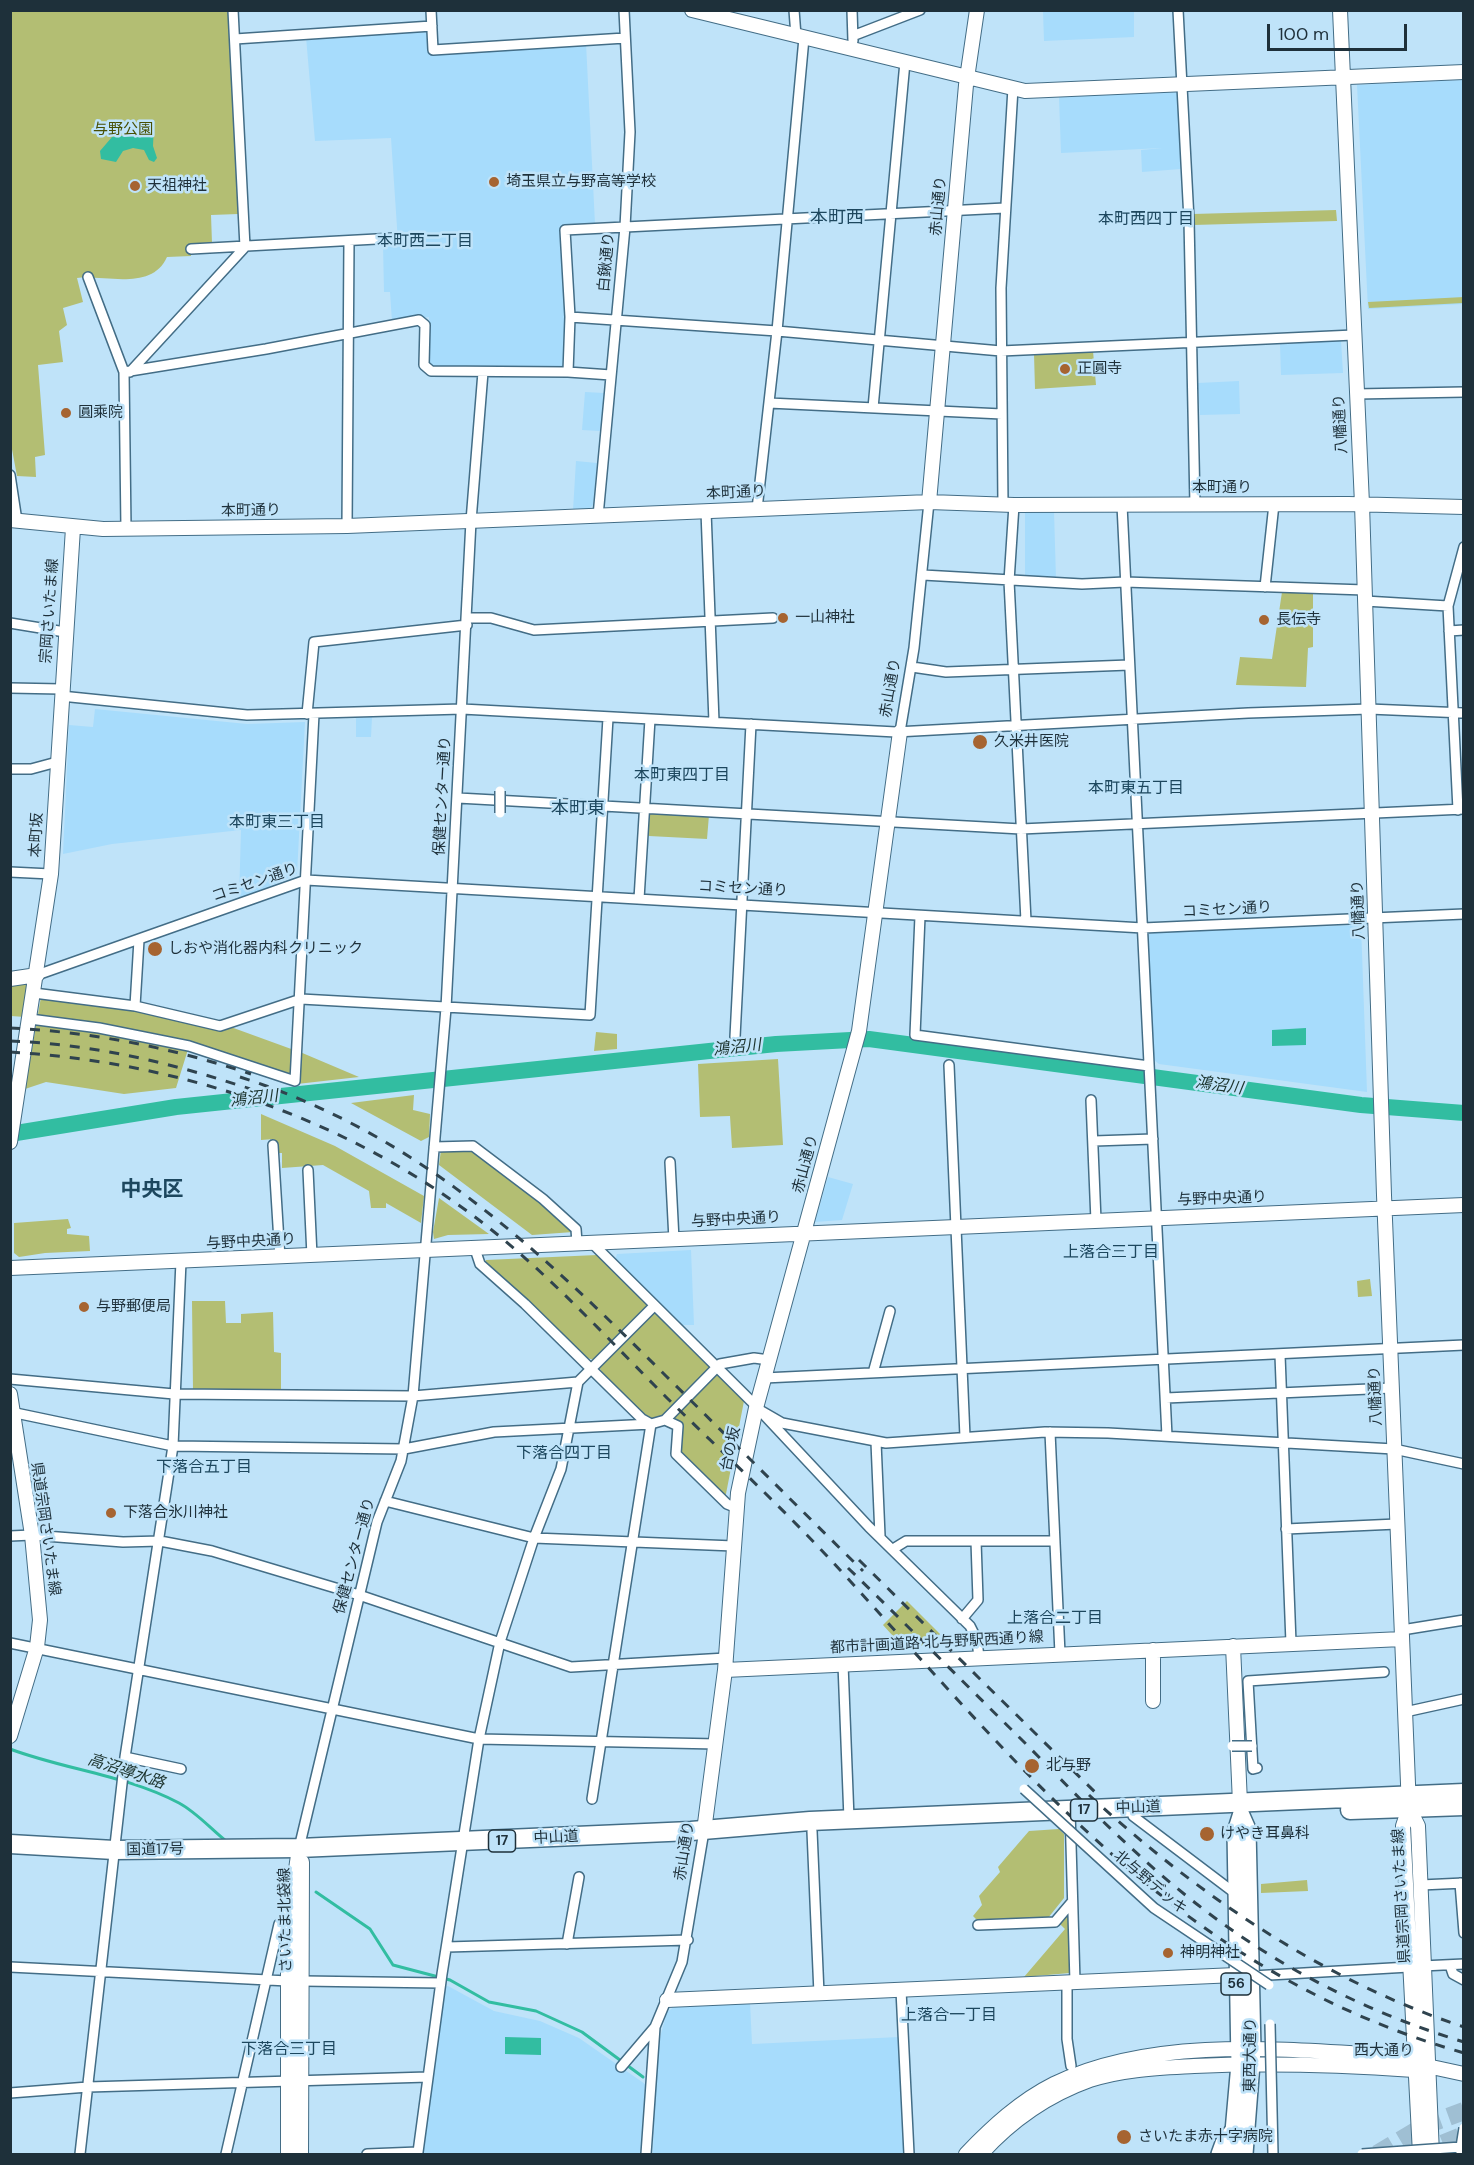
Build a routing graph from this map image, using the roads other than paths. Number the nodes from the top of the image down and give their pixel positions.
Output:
1 (233, 10) edge
2 (431, 10) edge
3 (624, 10) edge
4 (692, 10) edge
5 (794, 10) edge
6 (852, 10) edge
7 (920, 10) edge
8 (977, 10) edge
9 (1178, 10) edge
10 (1340, 10) edge
11 (432, 26) junction
12 (800, 37) junction
13 (625, 38) junction
14 (235, 39) junction
15 (853, 42) junction
16 (905, 62) junction
17 (1464, 72) edge
18 (968, 77) junction
19 (1344, 78) junction
20 (1182, 85) junction
21 (1013, 88) junction
22 (1005, 208) junction
23 (956, 209) junction
24 (891, 213) junction
25 (786, 218) junction
26 (625, 227) junction
27 (395, 238) dead end
28 (349, 241) junction
29 (245, 247) junction
30 (191, 249) dead end
31 (88, 277) dead end
32 (570, 317) junction
33 (617, 319) junction
34 (777, 331) junction
35 (350, 333) junction
36 (1354, 335) junction
37 (879, 340) junction
38 (1193, 342) junction
39 (944, 346) junction
40 (1001, 351) junction
41 (127, 372) junction
42 (483, 372) junction
43 (567, 372) junction
44 (611, 375) junction
45 (1464, 392) edge
46 (1356, 394) junction
47 (770, 403) junction
48 (873, 408) junction
49 (937, 411) junction
50 (1002, 414) junction
51 (10, 475) edge
52 (929, 502) junction
53 (1274, 504) junction
54 (1362, 504) junction
55 (1008, 505) junction
56 (1122, 505) junction
57 (1195, 505) junction
58 (1464, 507) edge
59 (757, 509) junction
60 (706, 511) junction
61 (598, 516) junction
62 (14, 521) edge
63 (471, 521) junction
64 (348, 526) junction
65 (73, 528) junction
66 (126, 530) junction
67 (1464, 547) edge
68 (923, 575) junction
69 (1009, 581) junction
70 (1125, 582) junction
71 (1265, 587) junction
72 (1365, 596) junction
73 (1448, 606) junction
74 (773, 618) dead end
75 (467, 621) junction
76 (710, 621) junction
77 (10, 623) edge
78 (1464, 630) edge
79 (1449, 631) junction
80 (65, 632) junction
81 (1129, 665) junction
82 (912, 668) junction
83 (1014, 669) junction
84 (10, 688) edge
85 (61, 693) junction
86 (462, 709) junction
87 (1369, 709) junction
88 (1459, 713) edge
89 (310, 714) junction
90 (608, 718) junction
91 (650, 719) junction
92 (1133, 719) junction
93 (714, 722) junction
94 (750, 723) junction
95 (1017, 725) junction
96 (900, 732) junction
97 (57, 762) junction
98 (10, 769) edge
99 (500, 791) dead end
100 (458, 798) junction
101 (603, 807) junction
102 (644, 809) junction
103 (1461, 810) edge
104 (500, 813) dead end
105 (1372, 814) junction
106 (745, 815) junction
107 (889, 822) junction
108 (1138, 824) junction
109 (1021, 829) junction
110 (10, 872) edge
111 (51, 874) junction
112 (306, 880) junction
113 (453, 889) junction
114 (597, 897) junction
115 (639, 899) junction
116 (741, 904) junction
117 (875, 912) junction
118 (1464, 914) edge
119 (920, 916) junction
120 (1376, 918) junction
121 (1026, 921) junction
122 (1143, 928) junction
123 (139, 940) junction
124 (37, 975) junction
125 (10, 979) edge
126 (34, 993) junction
127 (301, 999) junction
128 (135, 1006) junction
129 (446, 1008) junction
130 (30, 1019) junction
131 (735, 1037) dead end
132 (949, 1065) dead end
133 (1149, 1067) junction
134 (15, 1084) edge
135 (1091, 1100) dead end
136 (1153, 1139) junction
137 (1094, 1141) junction
138 (10, 1142) edge
139 (273, 1145) dead end
140 (434, 1147) junction
141 (670, 1161) dead end
142 (308, 1170) dead end
143 (1464, 1205) edge
144 (1385, 1209) junction
145 (1156, 1218) junction
146 (1096, 1221) junction
147 (955, 1226) junction
148 (804, 1234) junction
149 (674, 1240) junction
150 (577, 1243) junction
151 (592, 1243) junction
152 (475, 1248) junction
153 (424, 1251) junction
154 (312, 1256) junction
155 (280, 1258) junction
156 (181, 1262) junction
157 (10, 1268) edge
158 (654, 1306) junction
159 (890, 1311) dead end
160 (1464, 1345) edge
161 (1390, 1350) junction
162 (1280, 1355) junction
163 (1164, 1359) junction
164 (770, 1360) junction
165 (716, 1366) junction
166 (591, 1369) junction
167 (962, 1370) junction
168 (873, 1373) junction
169 (764, 1378) junction
170 (10, 1379) edge
171 (578, 1382) junction
172 (1392, 1388) junction
173 (10, 1394) edge
174 (174, 1394) junction
175 (1281, 1394) junction
176 (413, 1396) junction
177 (1166, 1398) junction
178 (756, 1408) junction
179 (11, 1412) edge
180 (665, 1420) junction
181 (651, 1424) junction
182 (567, 1428) junction
183 (1050, 1432) junction
184 (1167, 1436) junction
185 (965, 1437) junction
186 (876, 1442) junction
187 (1282, 1443) junction
188 (173, 1446) junction
189 (404, 1449) junction
190 (1395, 1449) junction
191 (1464, 1464) edge
192 (385, 1501) junction
193 (737, 1508) junction
194 (1397, 1524) junction
195 (1286, 1528) junction
196 (32, 1535) junction
197 (10, 1536) edge
198 (880, 1536) junction
199 (534, 1538) junction
200 (160, 1541) junction
201 (976, 1541) junction
202 (1055, 1541) junction
203 (633, 1543) junction
204 (734, 1546) junction
205 (893, 1549) junction
206 (359, 1595) junction
207 (962, 1619) junction
208 (1464, 1620) edge
209 (1402, 1634) junction
210 (10, 1642) edge
211 (500, 1642) junction
212 (1292, 1643) junction
213 (1233, 1646) junction
214 (37, 1647) junction
215 (1153, 1650) junction
216 (1060, 1654) junction
217 (979, 1658) junction
218 (613, 1664) junction
219 (725, 1664) junction
220 (843, 1664) junction
221 (137, 1669) junction
222 (1384, 1672) dead end
223 (1464, 1699) edge
224 (1153, 1701) dead end
225 (332, 1708) junction
226 (1405, 1712) junction
227 (10, 1736) edge
228 (479, 1739) junction
229 (601, 1741) junction
230 (717, 1744) junction
231 (1232, 1746) dead end
232 (1252, 1746) junction
233 (125, 1757) junction
234 (1257, 1768) dead end
235 (181, 1769) dead end
236 (1024, 1789) dead end
237 (1464, 1793) edge
238 (592, 1799) dead end
239 (1409, 1802) junction
240 (1464, 1806) edge
241 (1241, 1808) junction
242 (1070, 1815) junction
243 (1133, 1816) junction
244 (849, 1820) junction
245 (704, 1831) junction
246 (812, 1832) junction
247 (464, 1842) junction
248 (10, 1844) edge
249 (300, 1848) junction
250 (114, 1850) junction
251 (579, 1877) dead end
252 (1462, 1883) edge
253 (1421, 1885) junction
254 (1236, 1894) junction
255 (1072, 1902) junction
256 (279, 1924) dead end
257 (978, 1925) dead end
258 (1464, 1933) edge
259 (688, 1940) junction
260 (567, 1944) junction
261 (447, 1947) junction
262 (1464, 1964) edge
263 (1450, 1965) junction
264 (1416, 1966) junction
265 (10, 1967) edge
266 (102, 1972) junction
267 (1243, 1975) junction
268 (441, 1979) junction
269 (1464, 1980) edge
270 (267, 1981) junction
271 (288, 1981) junction
272 (303, 1981) junction
273 (1071, 1985) junction
274 (1269, 1985) dead end
275 (901, 1990) junction
276 (819, 1994) junction
277 (667, 2000) junction
278 (1270, 2024) dead end
279 (655, 2027) junction
280 (1246, 2057) junction
281 (623, 2064) dead end
282 (1418, 2064) junction
283 (1071, 2066) dead end
284 (1464, 2074) edge
285 (428, 2077) junction
286 (296, 2080) junction
287 (244, 2082) junction
288 (88, 2087) junction
289 (10, 2092) edge
290 (1464, 2128) edge
291 (1234, 2129) junction
292 (1462, 2149) edge
293 (1246, 2150) edge
294 (80, 2154) edge
295 (226, 2154) edge
296 (288, 2154) edge
297 (301, 2154) edge
298 (367, 2154) edge
299 (646, 2154) edge
300 (909, 2154) edge
301 (966, 2154) edge
302 (981, 2154) edge
303 (1219, 2154) edge
304 (1231, 2154) edge
305 (1273, 2154) edge
306 (1362, 2154) edge
307 (1385, 2154) edge
308 (1420, 2154) edge
309 (1432, 2154) edge

1 - 14 street
2 - 11 street
3 - 13 street, 白鍬通り
4 - 12 street
5 - 12 street
6 - 15 street
7 - 15 street
8 - 18 street, 赤山通り
9 - 20 street
10 - 19 street, 八幡通り
11 - 13 street
11 - 14 street
12 - 15 street
12 - 25 street
13 - 26 street, 白鍬通り
14 - 29 street
15 - 16 street
16 - 18 street
16 - 24 street
17 - 19 street
18 - 21 street
18 - 23 street, 赤山通り
19 - 20 street
19 - 36 street, 八幡通り
20 - 21 street
20 - 38 street
21 - 22 street
22 - 23 street
22 - 40 street
23 - 24 street
23 - 39 street, 赤山通り
24 - 25 street
24 - 37 street
25 - 26 street
25 - 34 street
26 - 32 street
26 - 33 street, 白鍬通り
27 - 28 street
28 - 29 street
28 - 35 street
29 - 30 street
29 - 41 street
31 - 41 street
32 - 33 street
32 - 43 street
33 - 34 street
33 - 44 street, 白鍬通り
34 - 37 street
34 - 47 street
35 - 41 street
35 - 42 street
35 - 64 street
36 - 38 street
36 - 46 street, 八幡通り
37 - 39 street
37 - 48 street
38 - 40 street
38 - 57 street
39 - 40 street
39 - 49 street, 赤山通り
40 - 50 street
41 - 66 street
42 - 43 street
42 - 63 street, 保健センター通り
43 - 44 street
44 - 61 street, 白鍬通り
45 - 46 street
46 - 54 street, 八幡通り
47 - 48 street
47 - 59 street
48 - 49 street
49 - 50 street
49 - 52 street, 赤山通り
50 - 55 street
51 - 62 street
52 - 55 street, 本町通り
52 - 59 street, 本町通り
52 - 68 street, 赤山通り
53 - 54 street, 本町通り
53 - 57 street, 本町通り
53 - 71 street
54 - 58 street, 本町通り
54 - 72 street, 八幡通り
55 - 56 street, 本町通り
55 - 69 street
56 - 57 street, 本町通り
56 - 70 street
59 - 60 street, 本町通り
60 - 61 street, 本町通り
60 - 76 street
61 - 63 street, 本町通り
62 - 65 street, 本町通り
63 - 64 street, 本町通り
63 - 75 street, 保健センター通り
64 - 66 street, 本町通り
65 - 66 street, 本町通り
65 - 80 street, 宗岡さいたま線
67 - 73 street
68 - 69 street
68 - 82 street, 赤山通り
69 - 70 street
69 - 83 street
70 - 71 street
70 - 81 street
71 - 72 street
72 - 73 street
72 - 87 street, 八幡通り
73 - 79 street
74 - 76 street
75 - 76 street
75 - 86 street, 保健センター通り
75 - 89 street
76 - 93 street
77 - 80 street
78 - 79 street
79 - 88 street
80 - 85 street, 宗岡さいたま線
81 - 83 street
81 - 92 street
82 - 83 street
82 - 96 street, 赤山通り
83 - 95 street
84 - 85 street
85 - 89 street
85 - 97 street, 本町坂
86 - 89 street
86 - 90 street
86 - 100 street, 保健センター通り
87 - 88 street
87 - 92 street
87 - 105 street, 八幡通り
88 - 103 street
89 - 112 street
90 - 91 street
90 - 101 street
91 - 93 street
91 - 102 street
92 - 95 street
92 - 108 street
93 - 94 street
94 - 96 street
94 - 106 street
95 - 96 street
95 - 109 street
96 - 107 street, 赤山通り
97 - 98 street
97 - 111 street, 本町坂
99 - 104 street, bridge
100 - 101 street
100 - 113 street, 保健センター通り
101 - 102 street
101 - 114 street
102 - 106 street
102 - 115 street
103 - 105 street
105 - 108 street
105 - 120 street, 八幡通り
106 - 107 street
106 - 116 street
107 - 109 street
107 - 117 street, 赤山通り
108 - 109 street
108 - 122 street
109 - 121 street
110 - 111 street
111 - 124 street, 本町坂
112 - 113 street, コミセン通り
112 - 123 street, コミセン通り
112 - 127 street
113 - 114 street, コミセン通り
113 - 129 street, 保健センター通り
114 - 115 street, コミセン通り
114 - 129 street
115 - 116 street, コミセン通り
116 - 117 street, コミセン通り
116 - 131 street
117 - 119 street, コミセン通り
117 - 148 street, 赤山通り
118 - 120 street, コミセン通り
119 - 121 street, コミセン通り
119 - 133 street
120 - 122 street, コミセン通り
120 - 144 street, 八幡通り
121 - 122 street, コミセン通り
122 - 133 street
123 - 124 street, コミセン通り
123 - 128 street
124 - 125 street
124 - 126 street
126 - 128 street
126 - 130 street
127 - 128 street
127 - 129 street
127 - 130 street
129 - 140 street, 保健センター通り
130 - 134 street
132 - 147 street
133 - 136 street
134 - 138 street
135 - 137 street
136 - 137 street
136 - 145 street
137 - 146 street
139 - 155 street
140 - 150 street
140 - 153 street, 保健センター通り
141 - 149 street
142 - 154 street
143 - 144 street, 与野中央通り
144 - 145 street, 与野中央通り
144 - 161 street, 八幡通り
145 - 146 street, 与野中央通り
145 - 163 street
146 - 147 street, 与野中央通り
147 - 148 street, 与野中央通り
147 - 167 street
148 - 149 street, 与野中央通り
148 - 164 street, 赤山通り
149 - 151 street, 与野中央通り
150 - 151 street, 与野中央通り
150 - 152 street, 与野中央通り
151 - 158 street
152 - 153 street, 与野中央通り
152 - 166 street
153 - 154 street, 与野中央通り
153 - 176 street, 保健センター通り
154 - 155 street, 与野中央通り
155 - 156 street, 与野中央通り
156 - 157 street, 与野中央通り
156 - 174 street
158 - 165 street
158 - 166 street
159 - 168 street
160 - 161 street
161 - 162 street
161 - 172 street, 八幡通り
162 - 163 street
162 - 175 street
163 - 167 street
163 - 177 street
164 - 165 street
164 - 169 street, 台の坂
165 - 178 street
165 - 180 street
166 - 171 street
166 - 181 street
167 - 168 street
167 - 185 street
168 - 169 street
169 - 178 street, 台の坂
170 - 174 street
171 - 176 street
171 - 182 street
172 - 175 street
172 - 190 street, 八幡通り
173 - 179 street, 県道宗岡さいたま線
174 - 176 street
174 - 188 street
175 - 177 street
175 - 187 street
176 - 189 street, 保健センター通り
177 - 184 street
178 - 186 street
178 - 193 street, 台の坂
178 - 198 street
179 - 188 street
179 - 196 street, 県道宗岡さいたま線
180 - 181 street
180 - 193 street
181 - 182 street
181 - 203 street
182 - 189 street
182 - 199 street
183 - 184 street
183 - 185 street
183 - 202 street
184 - 187 street
185 - 186 street
186 - 198 street
187 - 190 street
187 - 195 street
188 - 189 street
188 - 200 street
189 - 192 street, 保健センター通り
190 - 191 street
190 - 194 street, 八幡通り
192 - 199 street
192 - 206 street, 保健センター通り
193 - 204 street, 台の坂
194 - 195 street
194 - 209 street, 八幡通り
195 - 212 street
196 - 197 street
196 - 200 street
196 - 214 street, 県道宗岡さいたま線
198 - 205 street
199 - 203 street
199 - 211 street
200 - 206 street
200 - 221 street
201 - 202 street
201 - 205 street
201 - 207 street
202 - 216 street
203 - 204 street
203 - 218 street
204 - 219 street, 赤山通り
205 - 207 street
206 - 211 street
206 - 225 street, 保健センター通り
207 - 217 street
208 - 209 street
209 - 212 street, 都市計画道路 北与野駅西通り線
209 - 226 street, 八幡通り
210 - 214 street
211 - 218 street
211 - 228 street
212 - 213 street, 都市計画道路 北与野駅西通り線
213 - 215 street, 都市計画道路 北与野駅西通り線
213 - 241 street
214 - 221 street
214 - 227 street, 県道宗岡さいたま線
215 - 216 street, 都市計画道路 北与野駅西通り線
215 - 224 street
216 - 217 street, 都市計画道路 北与野駅西通り線
217 - 220 street, 都市計画道路 北与野駅西通り線
218 - 219 street
218 - 229 street
219 - 220 street, 都市計画道路 北与野駅西通り線
219 - 230 street, 赤山通り
220 - 244 street
221 - 225 street
221 - 233 street
222 - 232 street
223 - 226 street
225 - 228 street
225 - 249 street, 保健センター通り
226 - 239 street, 八幡通り
228 - 229 street
228 - 247 street
229 - 230 street
229 - 238 street
230 - 245 street, 赤山通り
231 - 232 street, bridge
232 - 234 street
233 - 235 street
233 - 250 street
236 - 274 street, 北与野デッキ, bridge
237 - 239 highway, 中山道 / 17
239 - 240 highway, 中山道 / 17
239 - 241 highway, 中山道 / 17
239 - 253 street, 県道宗岡さいたま線
239 - 264 street, 県道宗岡さいたま線
241 - 242 highway, 中山道 / 17
241 - 243 highway, 中山道 / 17
241 - 254 main road, 東西大通り / 56
241 - 267 main road, 東西大通り / 56
242 - 243 highway, 中山道 / 17
242 - 244 highway, 中山道 / 17
242 - 246 highway, 中山道 / 17
242 - 255 street
243 - 254 street
244 - 245 highway, 中山道 / 17
245 - 246 highway, 中山道 / 17
245 - 247 highway, 中山道 / 17
245 - 259 street, 赤山通り
246 - 276 street
247 - 249 highway, 中山道 / 17
247 - 261 street
248 - 250 highway, 国道17号 / 17
249 - 250 highway, 国道17号 / 17
249 - 271 street, さいたま北袋線
249 - 272 street, さいたま北袋線
250 - 266 street
251 - 260 street
252 - 253 street
252 - 258 street
253 - 264 street, 県道宗岡さいたま線
254 - 267 main road, 東西大通り / 56
255 - 257 street
255 - 273 street
256 - 270 street
259 - 260 street
259 - 277 street, 赤山通り
260 - 261 street
261 - 268 street
262 - 263 street
263 - 264 street
263 - 269 street
264 - 267 street
264 - 282 street, 県道宗岡さいたま線
265 - 266 street
266 - 270 street
266 - 288 street
267 - 273 street
267 - 280 main road, 東西大通り / 56
268 - 272 street
268 - 285 street
270 - 271 street
270 - 287 street
271 - 286 street, さいたま北袋線
272 - 286 street, さいたま北袋線
273 - 275 street
273 - 283 street
275 - 276 street
275 - 300 street
276 - 277 street
277 - 279 street, 赤山通り
278 - 305 street, bridge
279 - 281 street
279 - 299 street, 赤山通り
280 - 282 street, 西大通り
280 - 291 main road, 東西大通り / 56
280 - 293 main road, 東西大通り / 56
280 - 301 street, 西大通り
280 - 302 street, 西大通り
282 - 284 street, 西大通り
282 - 308 street
282 - 309 street
285 - 286 street
285 - 298 street
286 - 287 street
286 - 296 street, さいたま北袋線
286 - 297 street, さいたま北袋線
287 - 288 street
287 - 295 street
288 - 289 street
288 - 294 street
290 - 292 street, bridge
291 - 303 main road
291 - 304 main road, 東西大通り / 56
292 - 307 street, bridge
306 - 307 street, bridge

